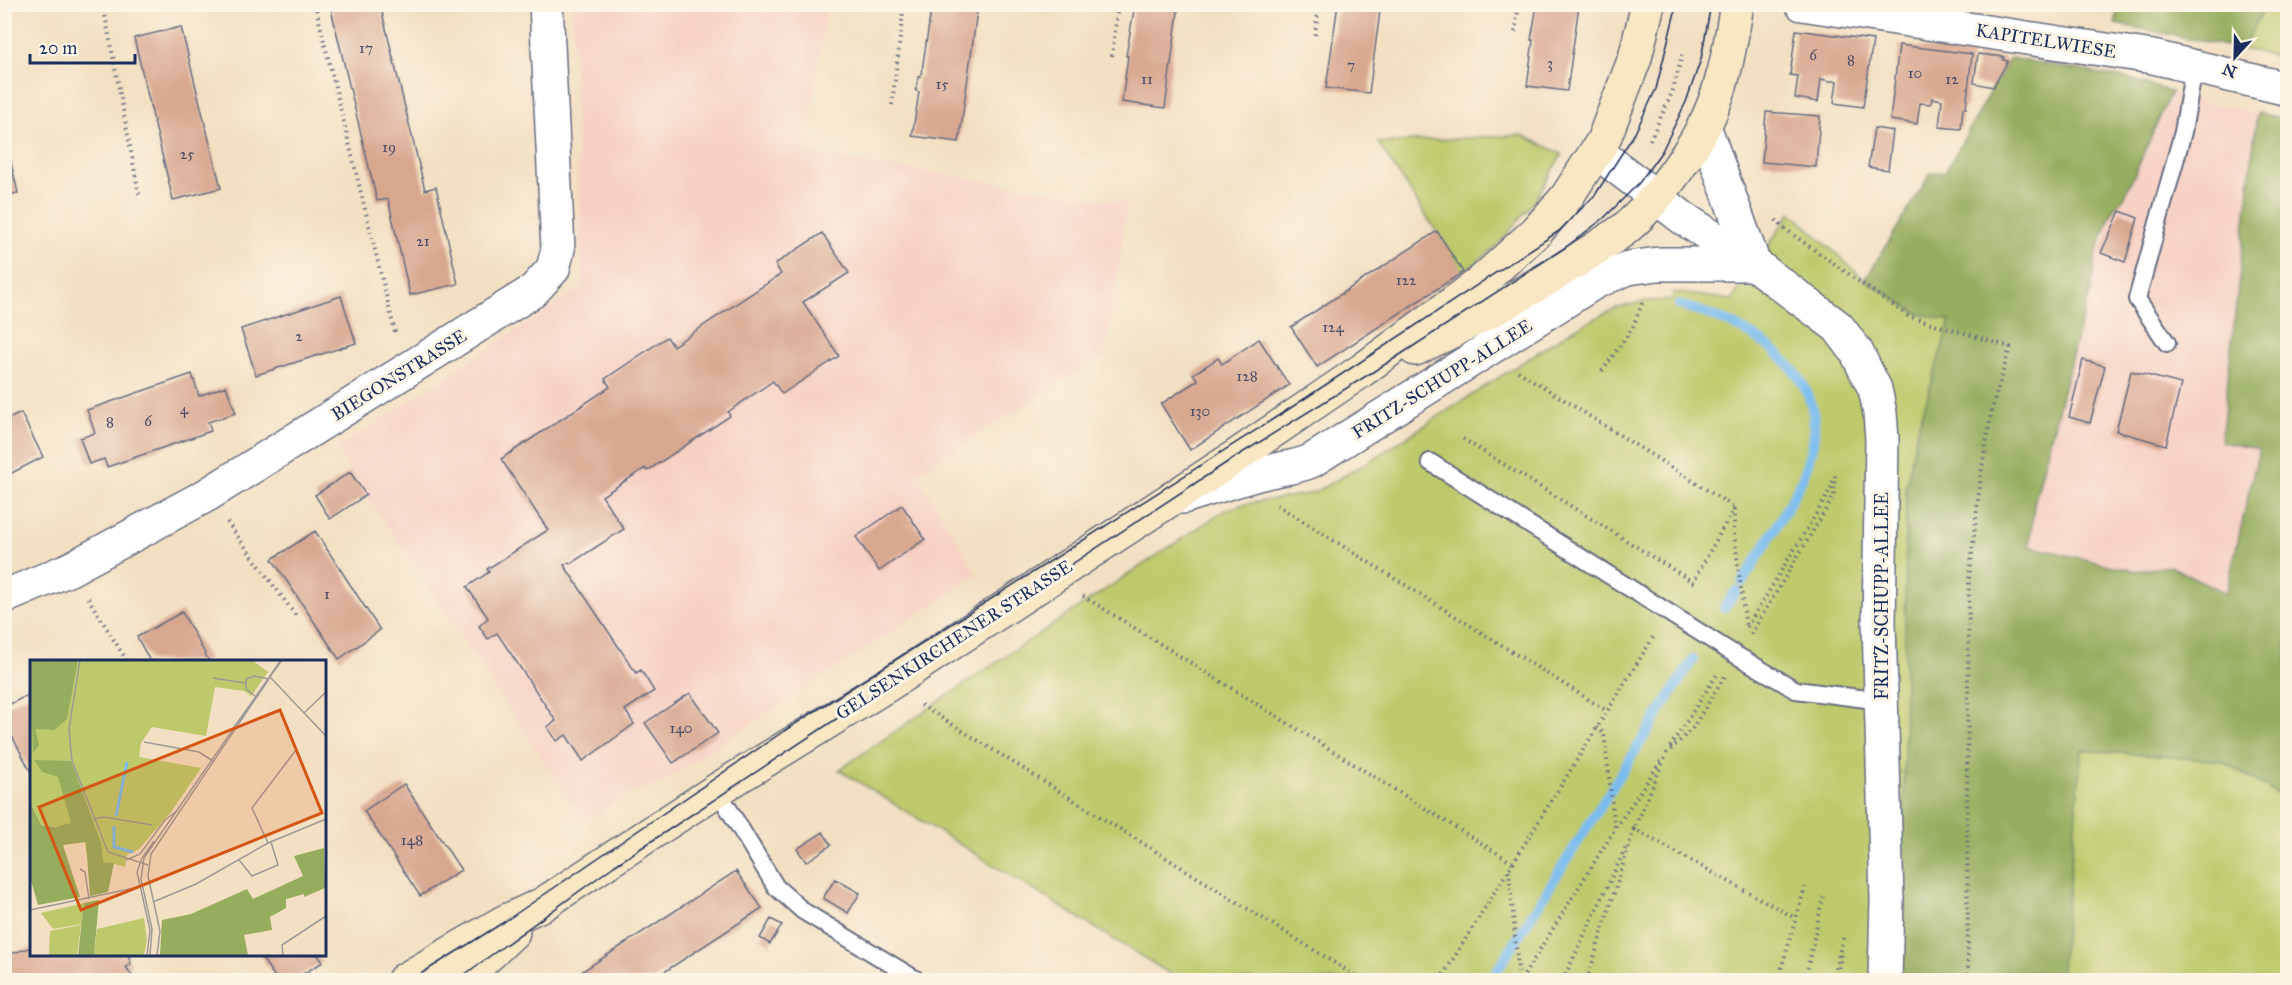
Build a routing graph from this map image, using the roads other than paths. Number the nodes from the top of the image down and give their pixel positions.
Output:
1 (546, 4) edge
2 (1648, 4) edge
3 (1737, 4) edge
4 (1802, 4) edge
5 (2193, 67) junction
6 (2288, 88) edge
7 (1704, 126) junction
8 (1597, 152) junction
9 (1655, 197) junction
10 (1754, 264) junction
11 (2167, 343) dead end
12 (1361, 371) junction
13 (1430, 462) dead end
14 (1165, 503) junction
15 (4, 597) edge
16 (1882, 701) junction
17 (717, 790) junction
18 (543, 904) junction
19 (404, 981) edge
20 (462, 981) edge
21 (916, 981) edge
22 (1886, 981) edge

1 - 15 street, BIEGONSTRASSE
2 - 8 main road, GELSENKIRCHENER STRASSE
3 - 7 main road, GELSENKIRCHENER STRASSE
4 - 5 street, KAPITELWIESE
5 - 6 street, KAPITELWIESE
5 - 11 lane
7 - 9 main road, GELSENKIRCHENER STRASSE
7 - 10 street
8 - 9 street
8 - 12 main road, GELSENKIRCHENER STRASSE
9 - 10 street, FRITZ-SCHUPP-ALLEE
9 - 12 main road, GELSENKIRCHENER STRASSE
10 - 14 street, FRITZ-SCHUPP-ALLEE
10 - 16 street, FRITZ-SCHUPP-ALLEE
12 - 14 main road, GELSENKIRCHENER STRASSE
13 - 16 lane
14 - 17 main road, GELSENKIRCHENER STRASSE
16 - 22 street, FRITZ-SCHUPP-ALLEE
17 - 18 main road, GELSENKIRCHENER STRASSE
17 - 21 lane
18 - 19 main road, GELSENKIRCHENER STRASSE
18 - 20 main road, GELSENKIRCHENER STRASSE

